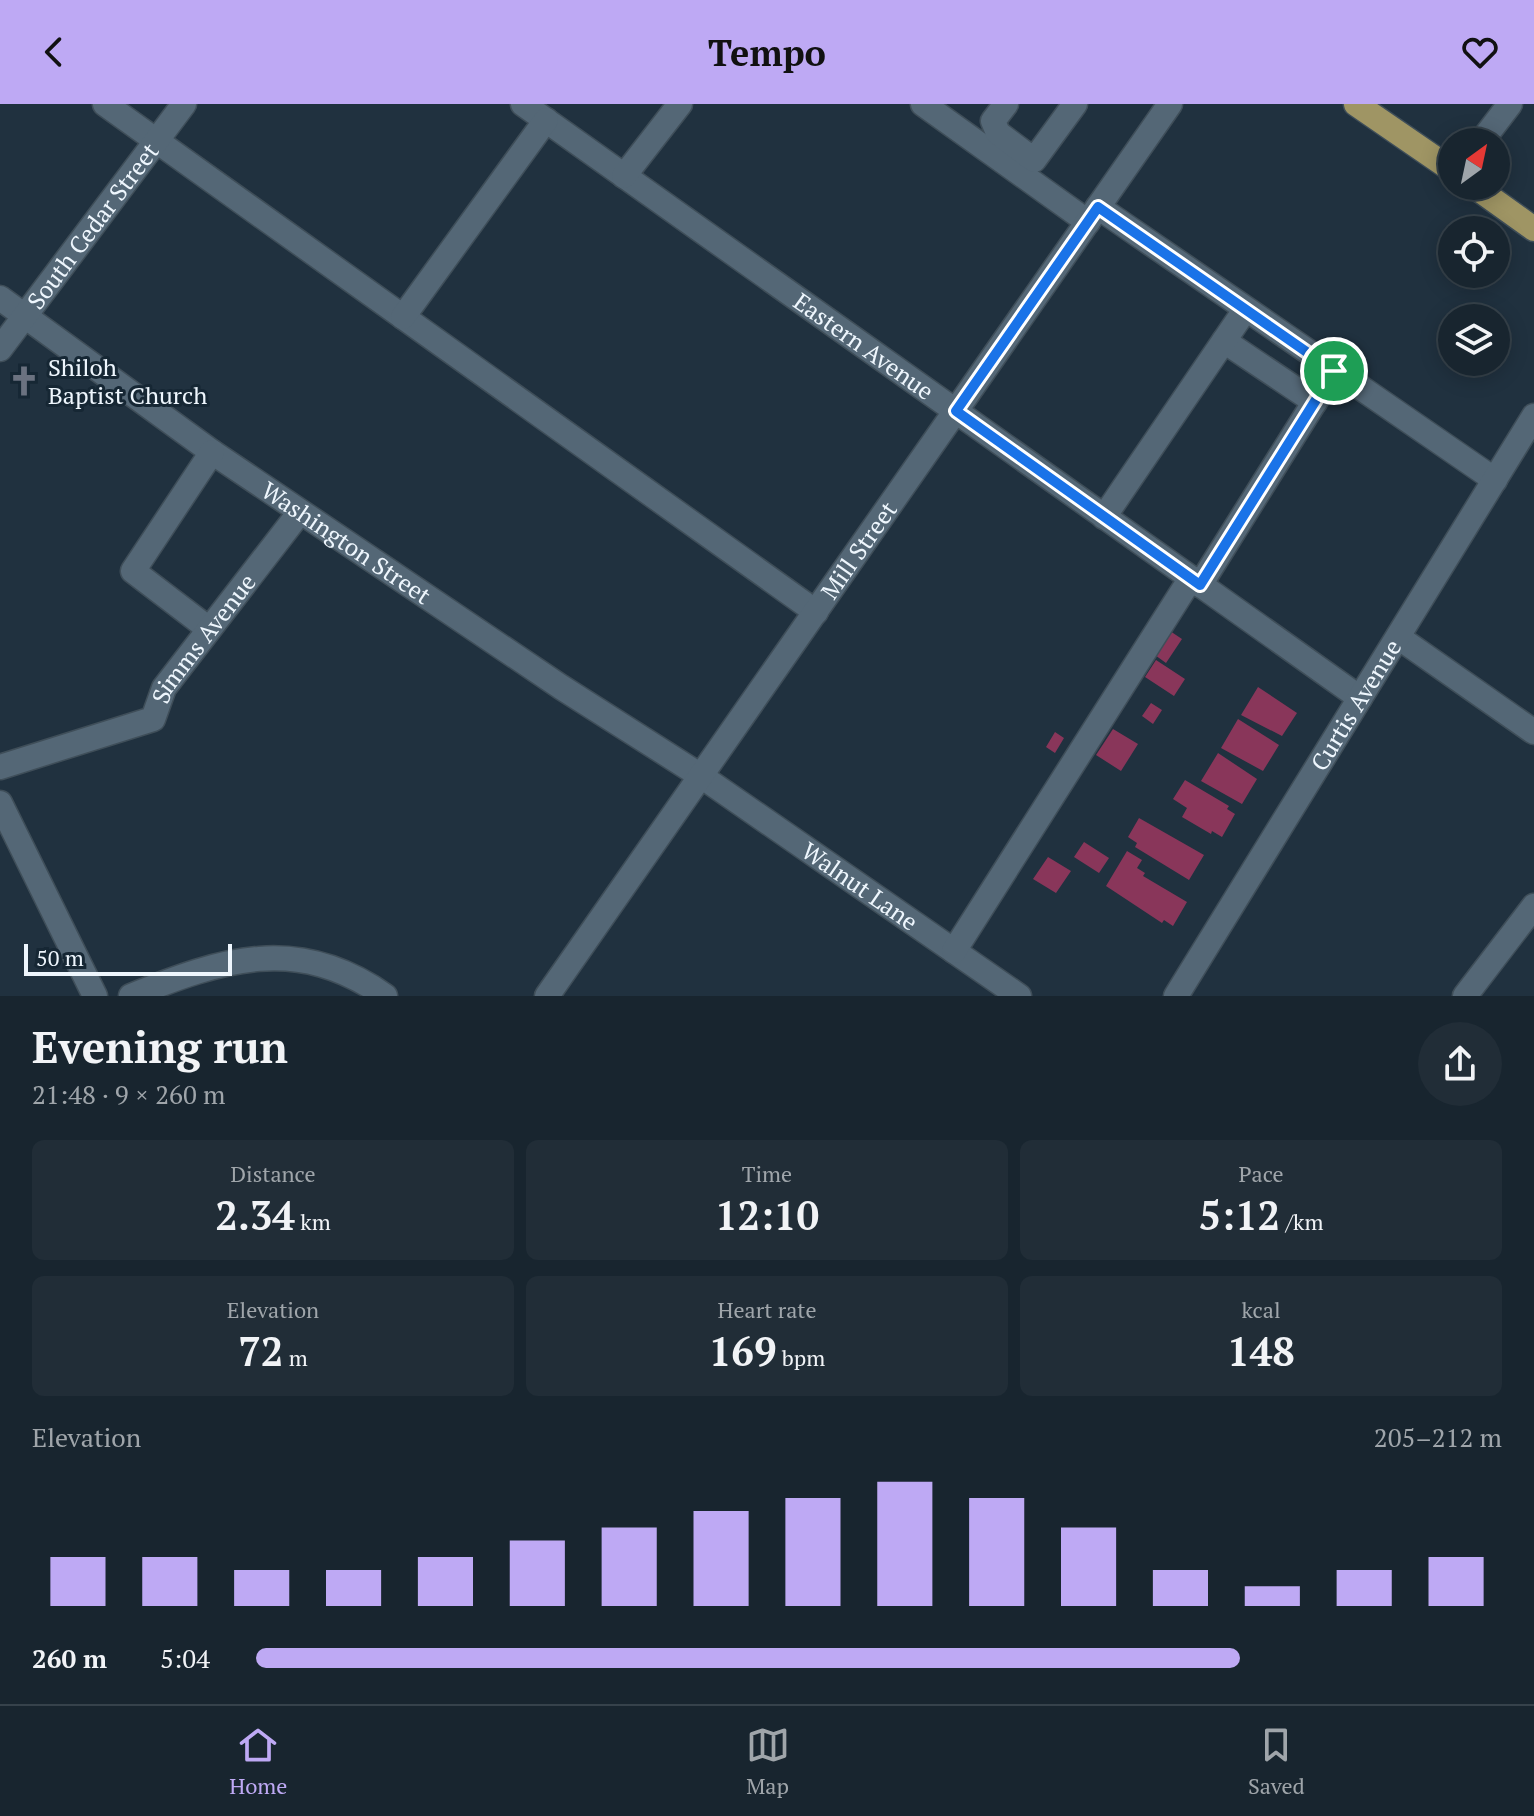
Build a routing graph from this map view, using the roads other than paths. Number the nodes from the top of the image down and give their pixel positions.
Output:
1 (105, 104) edge
2 (184, 104) edge
3 (523, 104) edge
4 (680, 104) edge
5 (923, 104) edge
6 (1006, 104) edge
7 (1075, 104) edge
8 (1170, 104) edge
9 (1356, 104) edge
10 (1510, 104) edge
11 (546, 120) junction
12 (1492, 128) edge
13 (156, 141) junction
14 (1438, 160) edge
15 (624, 176) junction
16 (1494, 200) edge
17 (1093, 215) junction
18 (1534, 229) edge
19 (0, 298) edge
20 (1245, 310) junction
21 (25, 315) junction
22 (403, 317) junction
23 (1224, 341) junction
24 (0, 349) edge
25 (1334, 371) junction
26 (1315, 402) junction
27 (956, 411) junction
28 (1534, 416) edge
29 (212, 452) junction
30 (1495, 480) junction
31 (300, 512) junction
32 (1104, 517) junction
33 (1196, 582) junction
34 (816, 612) junction
35 (209, 629) junction
36 (1398, 637) junction
37 (1360, 698) junction
38 (1534, 732) edge
39 (0, 767) edge
40 (701, 776) junction
41 (0, 803) edge
42 (1534, 906) edge
43 (954, 951) junction
44 (95, 996) edge
45 (131, 996) edge
46 (385, 996) edge
47 (547, 996) edge
48 (1019, 996) edge
49 (1176, 996) edge
50 (1465, 996) edge

1 - 13 street
2 - 13 street, South Cedar Street
3 - 11 street, Eastern Avenue
4 - 15 street
5 - 17 street
6 - 7 street
8 - 17 street, Mill Street
9 - 14 main road
10 - 12 street
11 - 15 street, Eastern Avenue
11 - 22 street
13 - 21 street, South Cedar Street
13 - 22 street
15 - 27 street, Eastern Avenue
16 - 18 main road
17 - 20 street
17 - 27 street, Mill Street
19 - 21 street, Washington Street
20 - 23 street
20 - 25 street
21 - 24 street, South Cedar Street
21 - 29 street, Washington Street
22 - 34 street
23 - 26 street
23 - 32 street
25 - 26 street
25 - 30 street
26 - 33 street
27 - 32 street, Eastern Avenue
27 - 34 street, Mill Street
28 - 30 street, Curtis Avenue
29 - 31 street, Washington Street
29 - 35 street
30 - 36 street, Curtis Avenue
31 - 35 street, Simms Avenue
31 - 40 street, Washington Street
32 - 33 street, Eastern Avenue
33 - 37 street, Eastern Avenue
33 - 43 street
34 - 40 street, Mill Street
35 - 39 street, Simms Avenue
36 - 37 street, Curtis Avenue
36 - 38 street
37 - 49 street, Curtis Avenue
40 - 43 street, Walnut Lane
40 - 47 street, Mill Street
41 - 44 street
42 - 50 street
43 - 48 street, Walnut Lane
45 - 46 street

